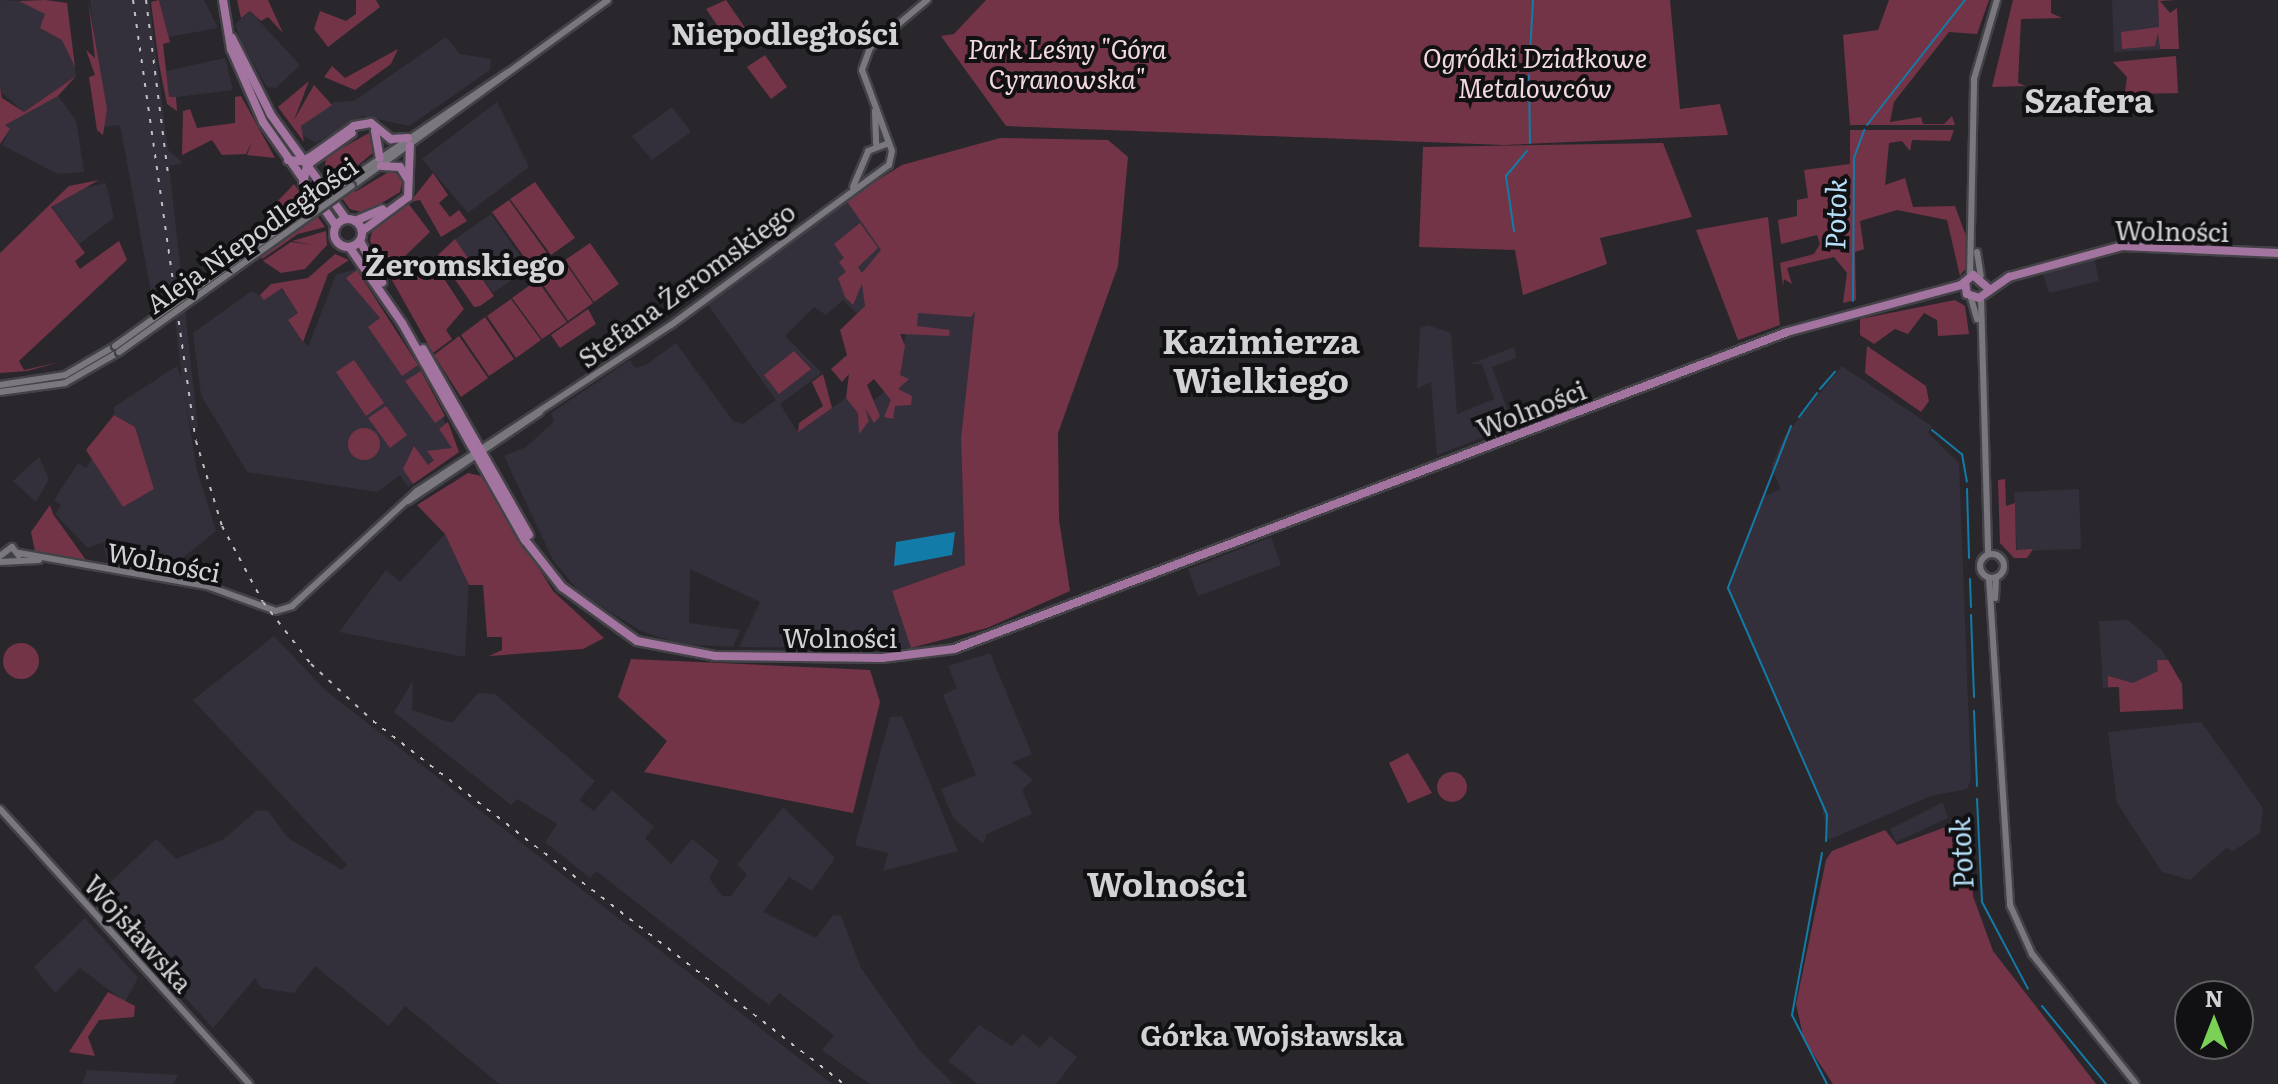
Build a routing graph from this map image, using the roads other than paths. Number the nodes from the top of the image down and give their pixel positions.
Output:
1 (223, 0) edge
2 (608, 0) edge
3 (927, 0) edge
4 (1997, 0) edge
5 (228, 28) junction
6 (875, 111) junction
7 (409, 142) junction
8 (876, 144) junction
9 (886, 145) junction
10 (294, 149) junction
11 (320, 153) junction
12 (284, 158) junction
13 (380, 162) junction
14 (305, 164) junction
15 (867, 165) junction
16 (878, 170) junction
17 (303, 184) junction
18 (321, 185) junction
19 (853, 187) junction
20 (350, 220) junction
21 (336, 226) junction
22 (362, 231) junction
23 (360, 241) junction
24 (1975, 242) junction
25 (350, 248) junction
26 (2278, 253) edge
27 (1968, 279) junction
28 (1985, 281) junction
29 (1923, 296) junction
30 (1973, 297) junction
31 (117, 349) junction
32 (0, 385) edge
33 (0, 392) edge
34 (481, 452) junction
35 (1992, 555) junction
36 (18, 556) junction
37 (4, 558) edge
38 (1992, 578) junction
39 (276, 611) joint
40 (0, 809) edge
41 (249, 1084) edge
42 (2136, 1084) edge

1 - 5 main road
2 - 7 street, Aleja Niepodległości
3 - 6 street
4 - 24 street
5 - 10 main road
5 - 12 main road
6 - 8 street
6 - 9 street
7 - 11 main road
7 - 13 street, Aleja Niepodległości
7 - 22 main road
8 - 9 street
8 - 15 street, Stefana Żeromskiego
9 - 16 street
10 - 11 main road
10 - 14 main road
11 - 13 main road
11 - 14 main road
11 - 18 main road
12 - 14 main road
12 - 17 main road
13 - 20 main road
13 - 31 street, Aleja Niepodległości, bridge
14 - 17 main road
14 - 18 main road
15 - 16 street
15 - 19 street, Stefana Żeromskiego
16 - 19 street, Stefana Żeromskiego
17 - 21 main road
18 - 20 main road
19 - 34 street, Stefana Żeromskiego
20 - 21 main road
20 - 22 main road
21 - 25 main road
22 - 23 main road
23 - 25 main road
23 - 34 main road
24 - 27 street
24 - 28 street
25 - 34 main road
26 - 28 main road, Wolności
27 - 28 main road, Wolności
27 - 29 main road, Wolności
27 - 30 main road
28 - 30 main road
29 - 30 main road, Wolności
29 - 34 main road, Wolności
30 - 35 street
31 - 32 street, Aleja Niepodległości
31 - 33 street, Aleja Niepodległości
34 - 39 street, Stefana Żeromskiego
35 - 38 street
35 - 38 street
36 - 37 street
36 - 37 street
36 - 39 street, Wolności
38 - 42 street
40 - 41 street, Wojsławska

